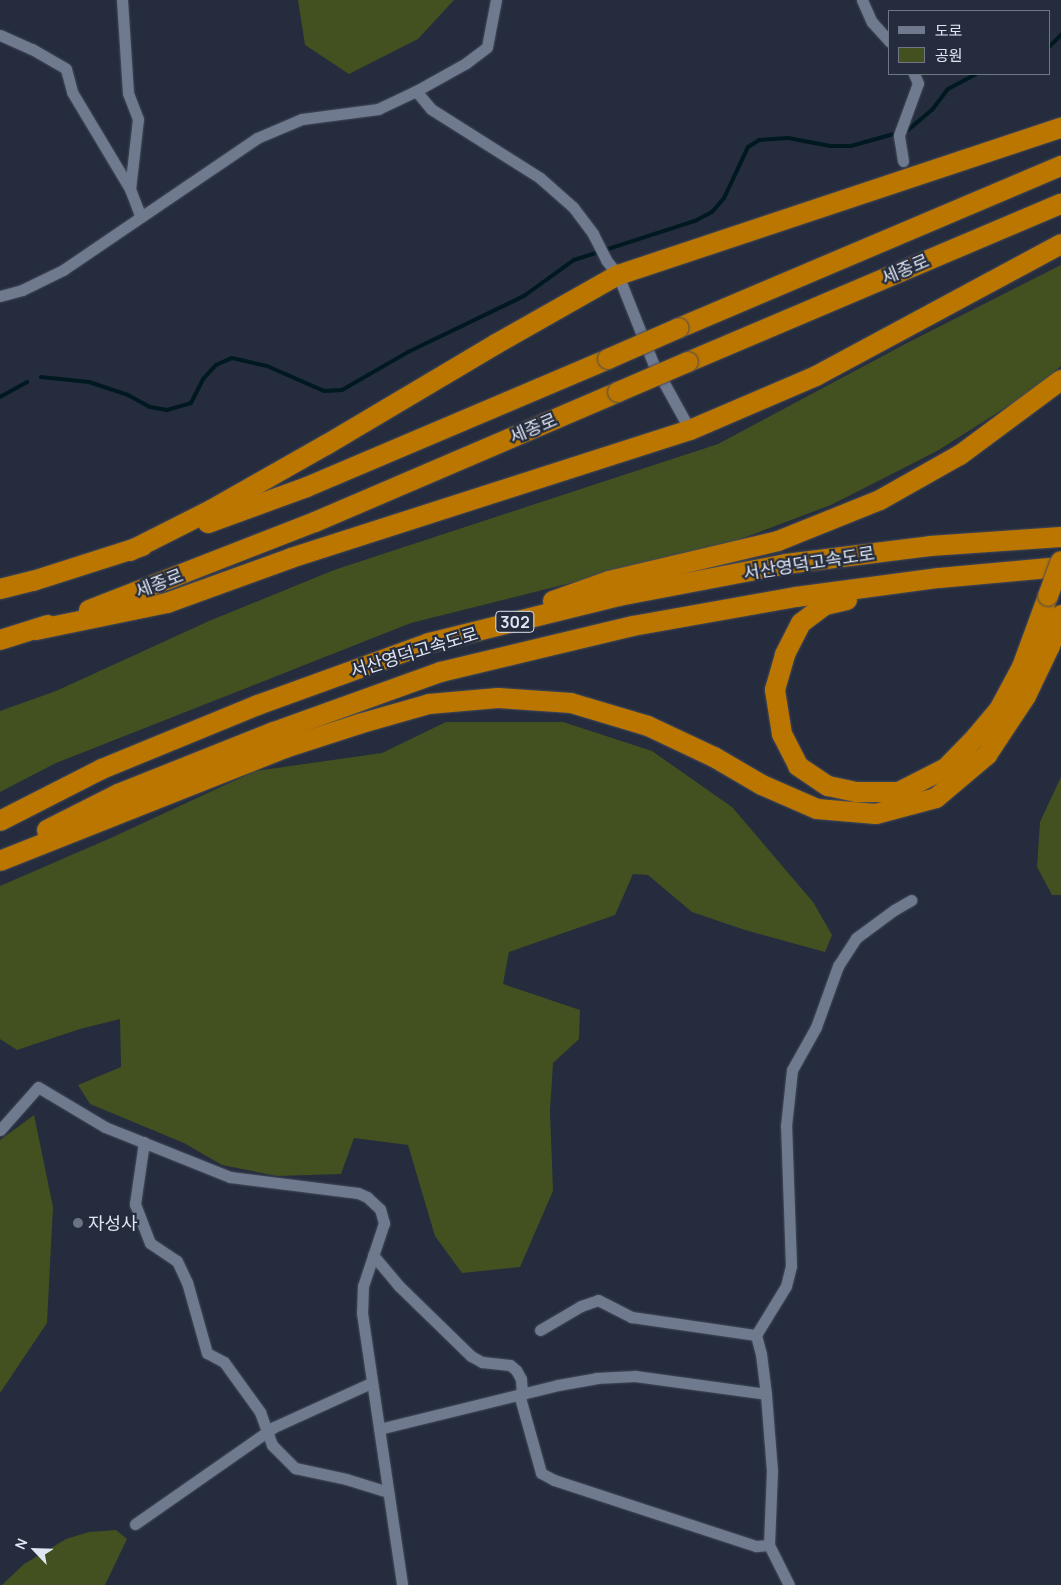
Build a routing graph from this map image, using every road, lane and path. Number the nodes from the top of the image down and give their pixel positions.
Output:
1 (122, 0) edge
2 (496, 0) edge
3 (862, 0) edge
4 (0, 35) edge
5 (888, 40) edge
6 (914, 75) edge
7 (416, 91) junction
8 (1061, 128) edge
9 (903, 161) dead end
10 (1061, 166) edge
11 (130, 189) junction
12 (1061, 204) edge
13 (142, 217) junction
14 (1061, 244) edge
15 (612, 268) junction
16 (0, 296) edge
17 (1061, 380) edge
18 (690, 430) junction
19 (1061, 537) edge
20 (130, 551) junction
21 (1061, 561) edge
22 (1061, 567) edge
23 (939, 578) junction
24 (0, 589) edge
25 (1061, 615) edge
26 (36, 630) junction
27 (0, 640) edge
28 (429, 643) junction
29 (0, 821) edge
30 (0, 853) edge
31 (0, 861) edge
32 (911, 900) dead end
33 (0, 1130) edge
34 (144, 1142) junction
35 (373, 1255) junction
36 (540, 1330) dead end
37 (756, 1335) junction
38 (371, 1383) junction
39 (520, 1394) junction
40 (766, 1394) junction
41 (379, 1429) junction
42 (268, 1431) junction
43 (388, 1492) junction
44 (135, 1524) dead end
45 (769, 1545) junction
46 (402, 1585) edge
47 (789, 1585) edge

1 - 11 street
2 - 7 street
3 - 5 street
4 - 11 street
6 - 9 street
7 - 13 street
7 - 15 street
8 - 15 highway
10 - 20 highway, 세종로, bridge
11 - 13 street
12 - 26 highway, 세종로, bridge
13 - 16 street
14 - 18 highway
15 - 18 street
15 - 20 highway
17 - 28 highway
18 - 26 highway
19 - 28 highway, 서산영덕고속도로 / 302
20 - 24 highway, 세종로
21 - 23 highway, bridge
22 - 23 highway, 서산영덕고속도로 / 302
23 - 30 highway, 서산영덕고속도로 / 302
25 - 31 highway
26 - 27 highway, 세종로
28 - 29 highway, 서산영덕고속도로 / 302
32 - 37 street
33 - 34 street
34 - 35 street
34 - 42 street
35 - 38 street
35 - 39 street
36 - 37 street
37 - 40 street
38 - 41 street
38 - 42 street
39 - 40 street
39 - 41 street
39 - 45 street
40 - 45 street
41 - 43 street
42 - 43 street
42 - 44 street
43 - 46 street
45 - 47 street

